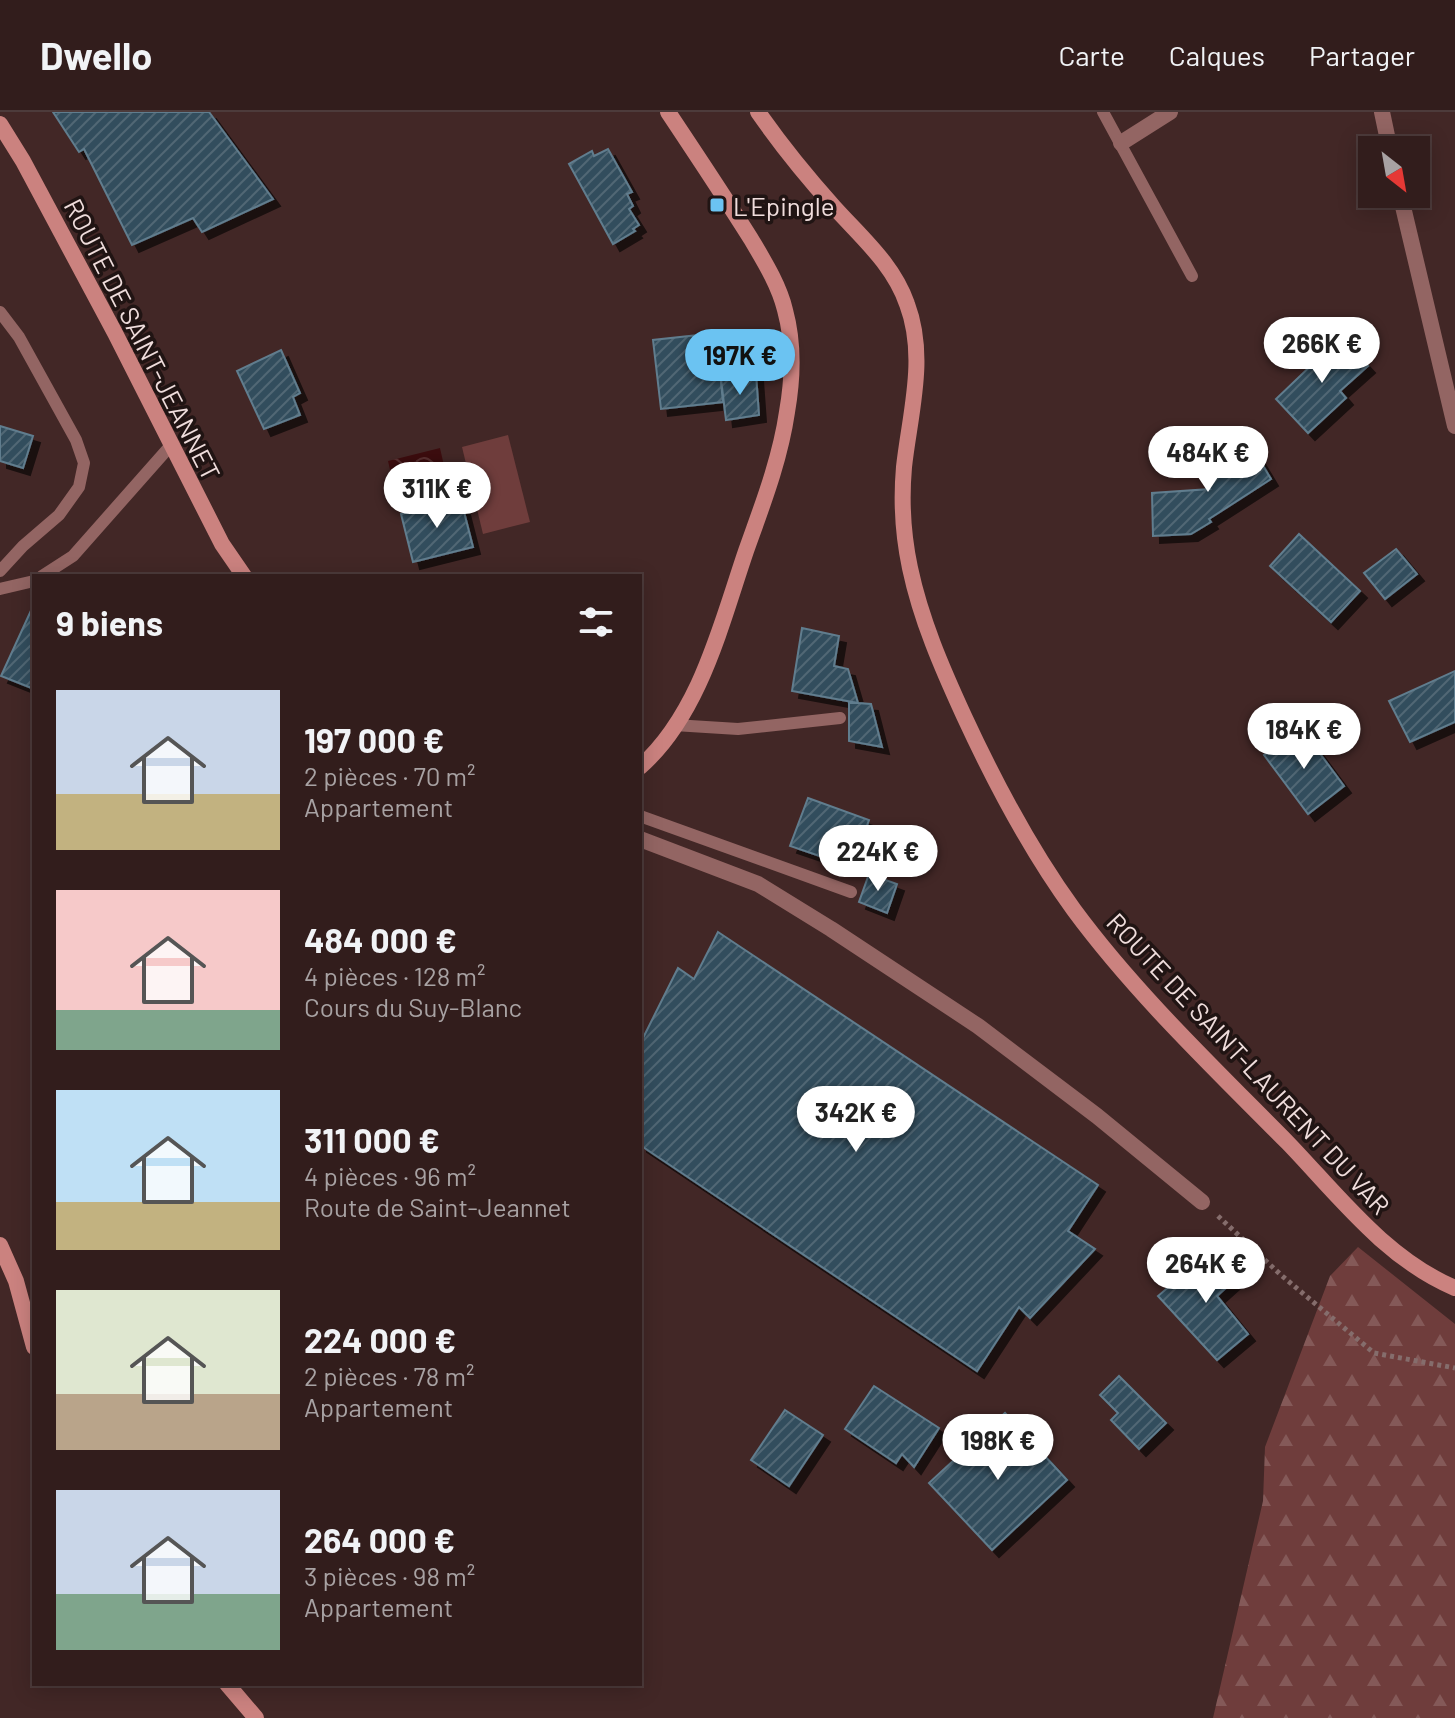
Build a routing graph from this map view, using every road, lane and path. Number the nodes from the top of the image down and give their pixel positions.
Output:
1 (668, 112) edge
2 (758, 112) edge
3 (1103, 112) edge
4 (1170, 112) edge
5 (1382, 112) edge
6 (0, 124) edge
7 (1387, 136) edge
8 (1121, 143) junction
9 (1403, 208) edge
10 (1192, 276) dead end
11 (0, 312) edge
12 (1455, 426) edge
13 (172, 444) junction
14 (0, 571) edge
15 (45, 574) edge
16 (243, 574) edge
17 (32, 581) edge
18 (0, 589) edge
19 (840, 718) dead end
20 (674, 725) junction
21 (642, 765) edge
22 (642, 817) edge
23 (642, 840) edge
24 (851, 892) dead end
25 (1202, 1202) joint
26 (0, 1245) edge
27 (1455, 1288) edge
28 (32, 1340) edge
29 (1455, 1368) edge
30 (229, 1686) edge
31 (256, 1718) edge

1 - 20 main road
2 - 27 main road, ROUTE DE SAINT-LAURENT DU VAR
3 - 8 lane
4 - 8 street
5 - 7 street
6 - 13 main road, ROUTE DE SAINT-JEANNET
8 - 10 lane
9 - 12 street
11 - 14 lane
13 - 15 lane
13 - 16 main road, ROUTE DE SAINT-JEANNET
17 - 18 lane
19 - 20 lane
20 - 21 main road
22 - 24 lane
23 - 25 street
25 - 29 path
26 - 28 main road
30 - 31 main road

